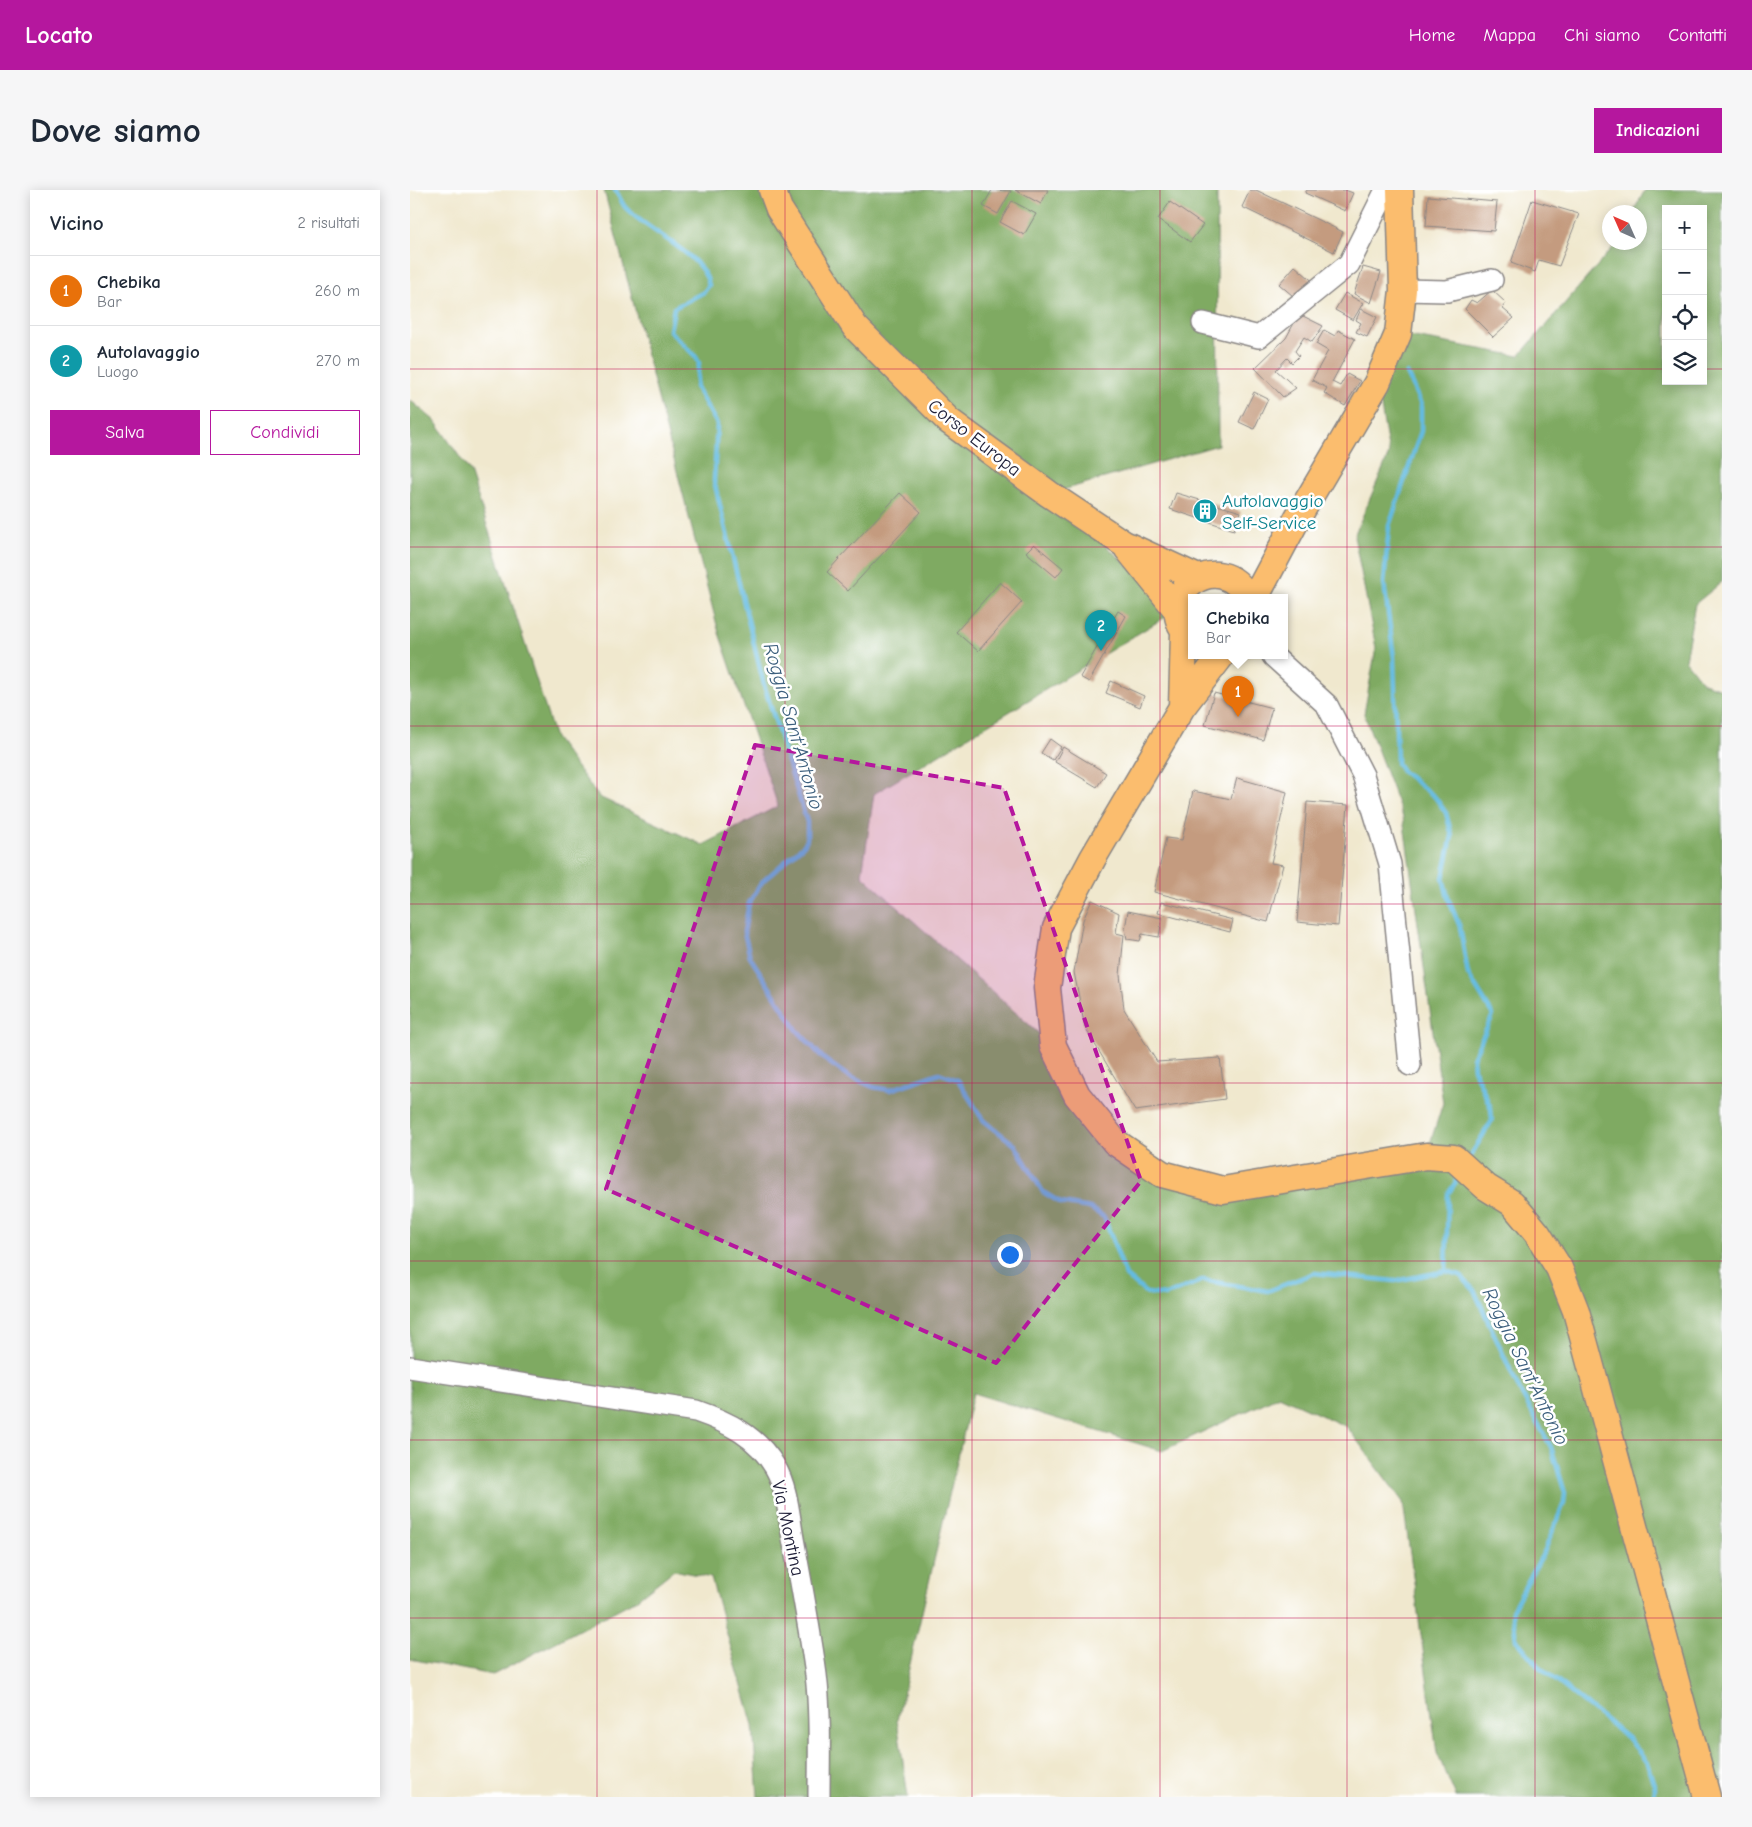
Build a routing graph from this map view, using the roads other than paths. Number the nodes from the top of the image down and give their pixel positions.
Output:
1 (772, 190) edge
2 (1386, 190) edge
3 (1400, 190) edge
4 (1492, 280) dead end
5 (1403, 290) junction
6 (1203, 323) dead end
7 (1124, 544) junction
8 (1278, 552) junction
9 (1226, 577) junction
10 (1198, 578) junction
11 (1244, 594) edge
12 (1257, 594) edge
13 (1184, 627) edge
14 (1219, 659) edge
15 (1276, 659) edge
16 (1182, 707) junction
17 (1410, 1065) dead end
18 (410, 1367) edge
19 (819, 1797) edge
20 (1707, 1797) edge

1 - 7 main road, Corso Europa
2 - 6 street
3 - 5 main road
4 - 5 street
5 - 8 main road
7 - 10 main road, Corso Europa
7 - 13 main road
8 - 9 main road
8 - 12 main road
9 - 10 main road
9 - 11 main road
10 - 13 main road
13 - 16 main road
14 - 16 main road
15 - 17 street
16 - 20 main road
18 - 19 street, Via Montina

